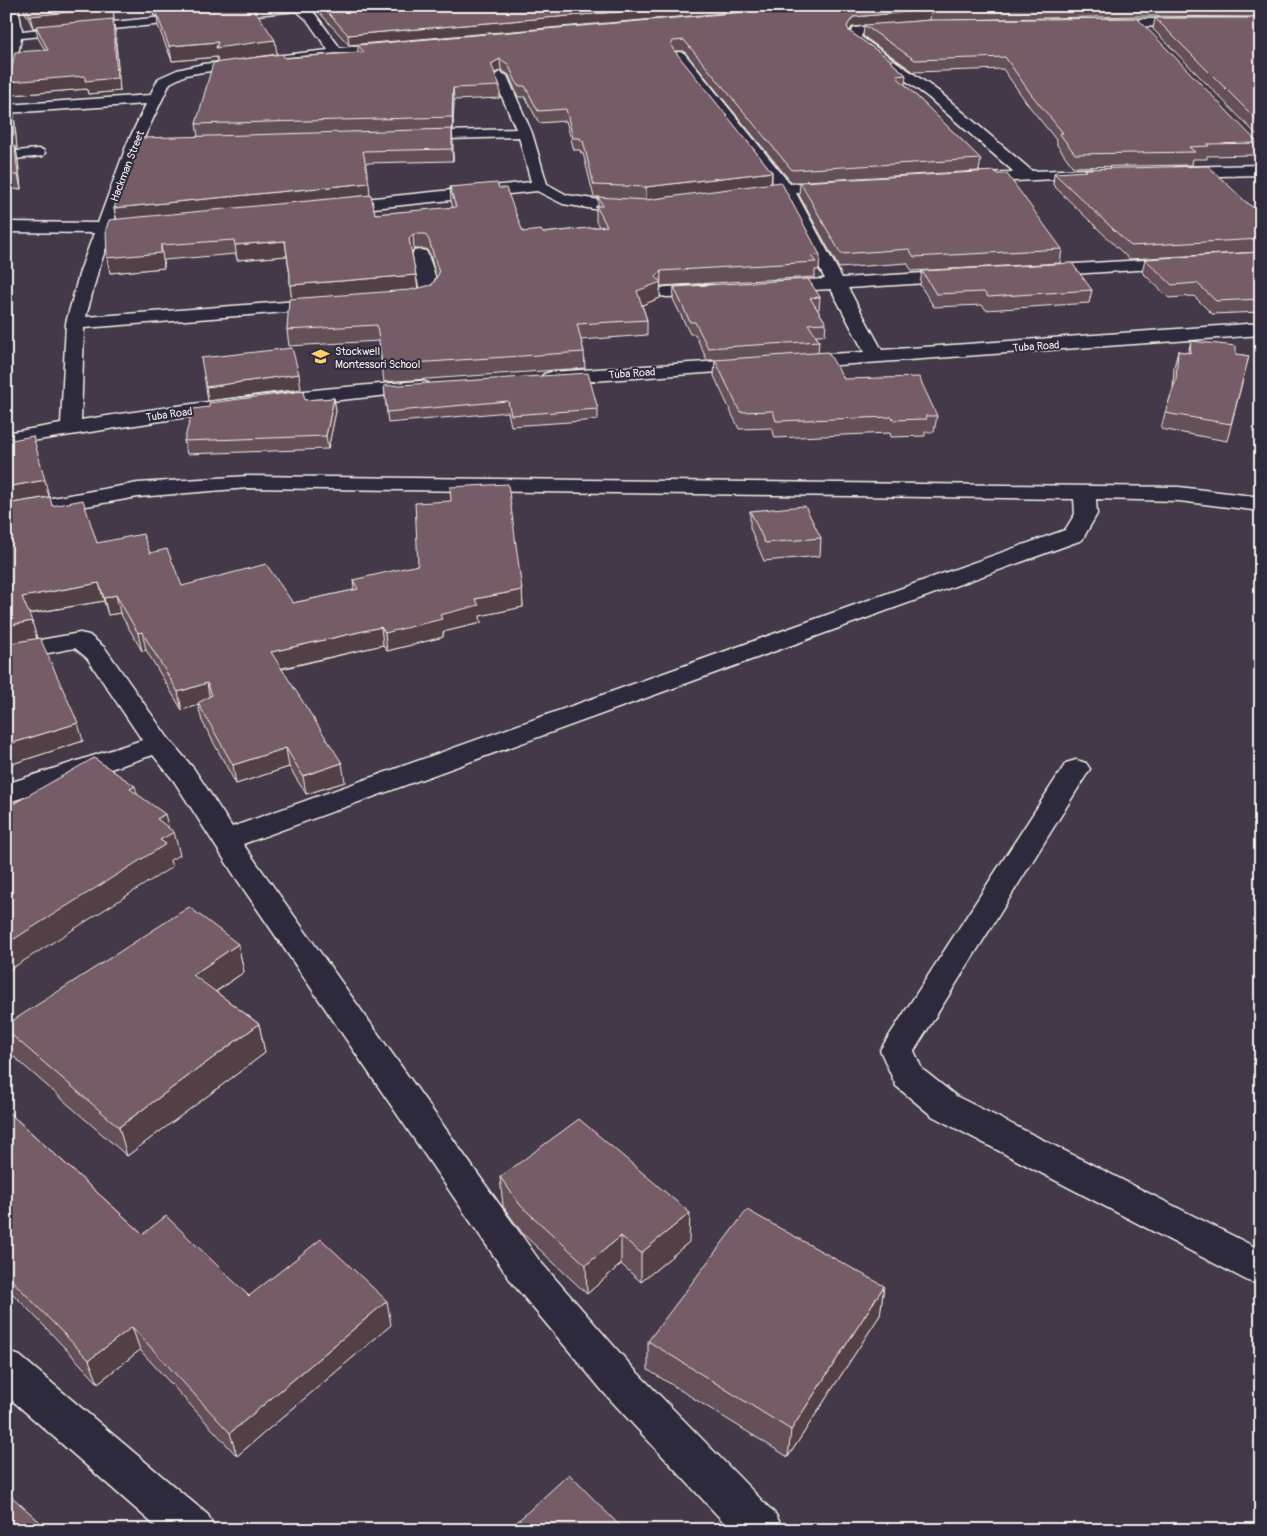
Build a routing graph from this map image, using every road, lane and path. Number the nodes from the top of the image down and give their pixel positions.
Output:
1 (12, 6) edge
2 (313, 6) edge
3 (299, 7) edge
4 (1138, 22) junction
5 (1088, 23) edge
6 (1261, 23) edge
7 (914, 27) edge
8 (16, 35) junction
9 (1151, 36) edge
10 (411, 46) edge
11 (336, 52) junction
12 (679, 56) edge
13 (500, 76) edge
14 (6, 80) edge
15 (155, 99) junction
16 (6, 109) edge
17 (525, 133) junction
18 (398, 137) edge
19 (134, 144) junction
20 (154, 144) edge
21 (38, 153) dead end
22 (6, 156) edge
23 (1261, 170) edge
24 (1163, 172) edge
25 (1105, 174) edge
26 (1027, 175) junction
27 (960, 179) edge
28 (854, 185) edge
29 (540, 186) junction
30 (786, 189) junction
31 (730, 196) edge
32 (646, 207) edge
33 (321, 208) edge
34 (141, 226) edge
35 (6, 227) edge
36 (103, 229) junction
37 (420, 255) edge
38 (1192, 262) edge
39 (1024, 272) edge
40 (975, 275) edge
41 (837, 284) junction
42 (757, 288) edge
43 (727, 289) edge
44 (667, 292) dead end
45 (382, 301) edge
46 (342, 303) edge
47 (75, 323) junction
48 (1261, 329) edge
49 (876, 357) junction
50 (538, 379) edge
51 (438, 386) edge
52 (71, 428) junction
53 (6, 439) edge
54 (1084, 492) junction
55 (1261, 504) edge
56 (6, 513) edge
57 (6, 654) edge
58 (158, 744) junction
59 (1076, 769) dead end
60 (6, 794) edge
61 (225, 840) junction
62 (1261, 1269) edge
63 (6, 1369) edge
64 (193, 1530) edge
65 (761, 1530) edge

1 - 8 street
2 - 3 street
3 - 8 street
3 - 11 street
4 - 5 street
4 - 6 street
4 - 9 street
7 - 26 street
8 - 14 street
10 - 11 street, Hackman Street
11 - 15 street, Hackman Street
12 - 30 street
13 - 17 street
15 - 16 street
15 - 19 street, Hackman Street
17 - 18 street
17 - 29 street
19 - 20 street
19 - 36 street, Hackman Street
21 - 22 street
23 - 24 street
25 - 26 street
26 - 27 street
28 - 30 street
29 - 32 street
29 - 33 street
30 - 31 street
30 - 41 street
34 - 36 street
35 - 36 street
36 - 47 street, Hackman Street
37 - 45 street
38 - 39 street
40 - 41 street
41 - 42 street
41 - 49 street
43 - 44 street
46 - 47 street
47 - 52 street, Hackman Street
48 - 49 street, Tuba Road
49 - 50 street, Tuba Road
51 - 52 street, Tuba Road
52 - 53 street, Tuba Road
54 - 55 street
54 - 56 street
54 - 61 street
57 - 58 street
58 - 60 street
58 - 61 street
59 - 62 street
61 - 65 street
63 - 64 street

